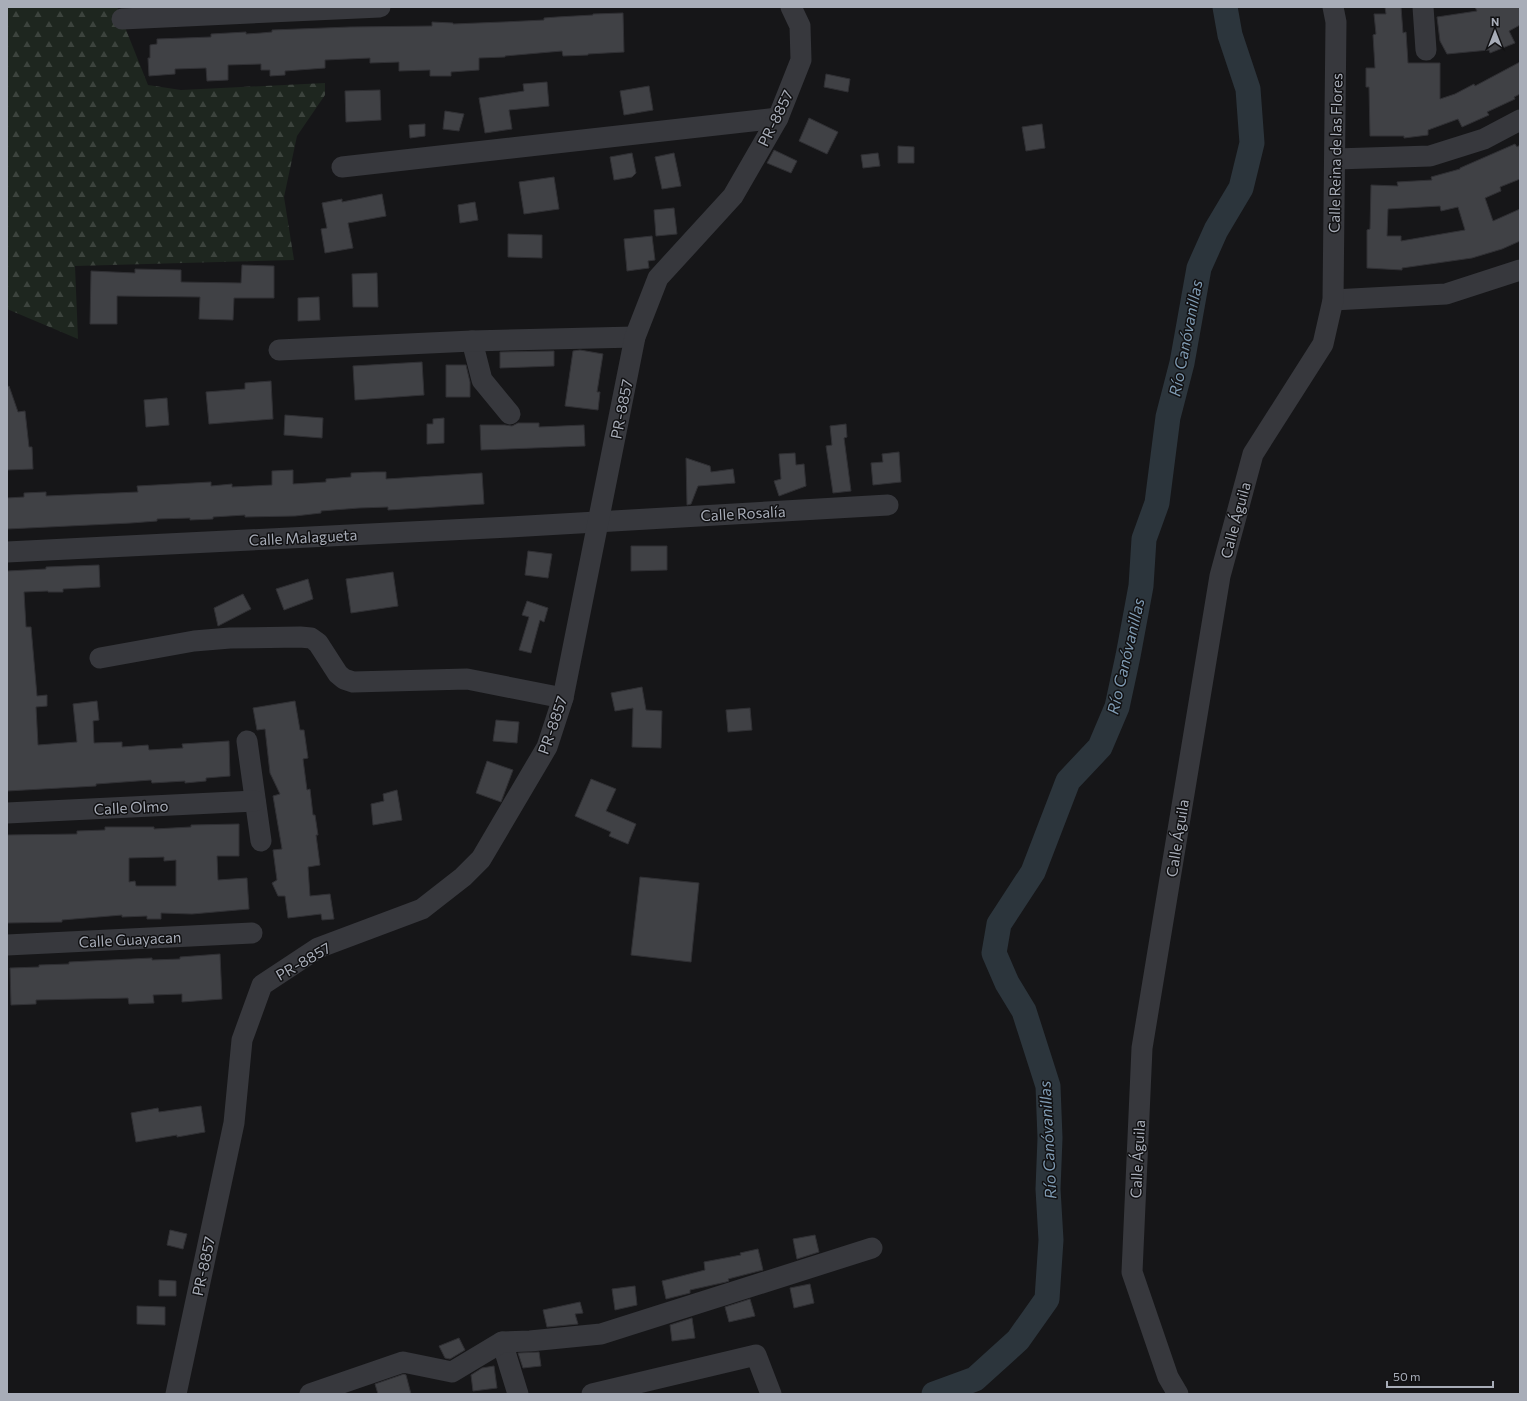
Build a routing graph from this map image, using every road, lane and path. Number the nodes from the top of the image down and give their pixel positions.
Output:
1 (366, 7) edge
2 (791, 7) edge
3 (1333, 7) edge
4 (1422, 7) edge
5 (226, 10) edge
6 (122, 19) dead end
7 (1426, 50) dead end
8 (778, 118) junction
9 (1520, 120) edge
10 (1336, 159) junction
11 (342, 167) dead end
12 (1520, 270) edge
13 (1333, 300) junction
14 (635, 338) junction
15 (472, 342) junction
16 (279, 350) dead end
17 (510, 414) dead end
18 (888, 505) dead end
19 (598, 521) junction
20 (7, 552) edge
21 (100, 658) dead end
22 (562, 698) junction
23 (247, 741) dead end
24 (255, 801) junction
25 (7, 813) edge
26 (261, 841) dead end
27 (252, 933) dead end
28 (7, 945) edge
29 (872, 1248) dead end
30 (502, 1342) junction
31 (176, 1394) edge
32 (310, 1394) edge
33 (518, 1394) edge
34 (592, 1394) edge
35 (771, 1394) edge
36 (1178, 1394) edge

1 - 5 street
2 - 8 street, PR-8857
3 - 10 street, Calle Reina de las Flores
4 - 7 street
5 - 6 street
8 - 11 street
8 - 14 street, PR-8857
9 - 10 street
10 - 13 street, Calle Reina de las Flores
12 - 13 street
13 - 36 street, Calle Águila
14 - 15 street
14 - 19 street, PR-8857
15 - 16 street
15 - 17 street
18 - 19 street, Calle Rosalía
19 - 20 street, Calle Malagueta
19 - 22 street, PR-8857
21 - 22 street
22 - 31 street, PR-8857 / PR-8857
23 - 24 street
24 - 25 street, Calle Olmo
24 - 26 street
27 - 28 street, Calle Guayacan
29 - 30 street
30 - 32 street
30 - 33 street
34 - 35 street

